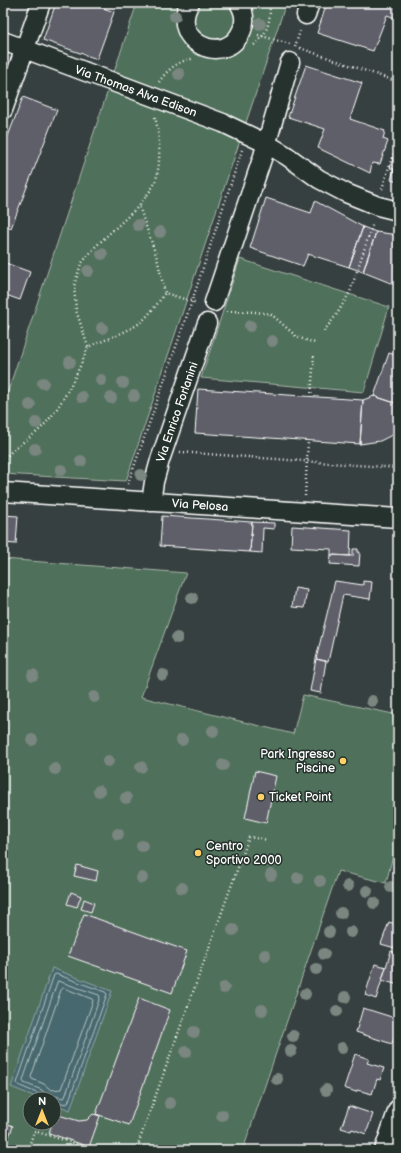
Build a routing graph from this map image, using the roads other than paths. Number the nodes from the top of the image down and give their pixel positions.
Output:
1 (41, 3) edge
2 (190, 3) edge
3 (239, 3) edge
4 (3, 41) edge
5 (25, 50) junction
6 (290, 62) road end
7 (3, 110) edge
8 (267, 144) junction
9 (398, 211) edge
10 (212, 305) road end
11 (207, 323) dead end
12 (3, 492) edge
13 (151, 502) junction
14 (398, 518) edge
15 (398, 1109) edge
16 (384, 1150) edge

1 - 5 street
2 - 3 street
4 - 5 street, Via Thomas Alva Edison
5 - 7 street
5 - 8 street, Via Thomas Alva Edison
6 - 8 street
8 - 9 street, Via Thomas Alva Edison
8 - 10 street
11 - 13 street, Via Enrico Forlanini
12 - 13 street, Via Pelosa
13 - 14 street, Via Pelosa
15 - 16 street

